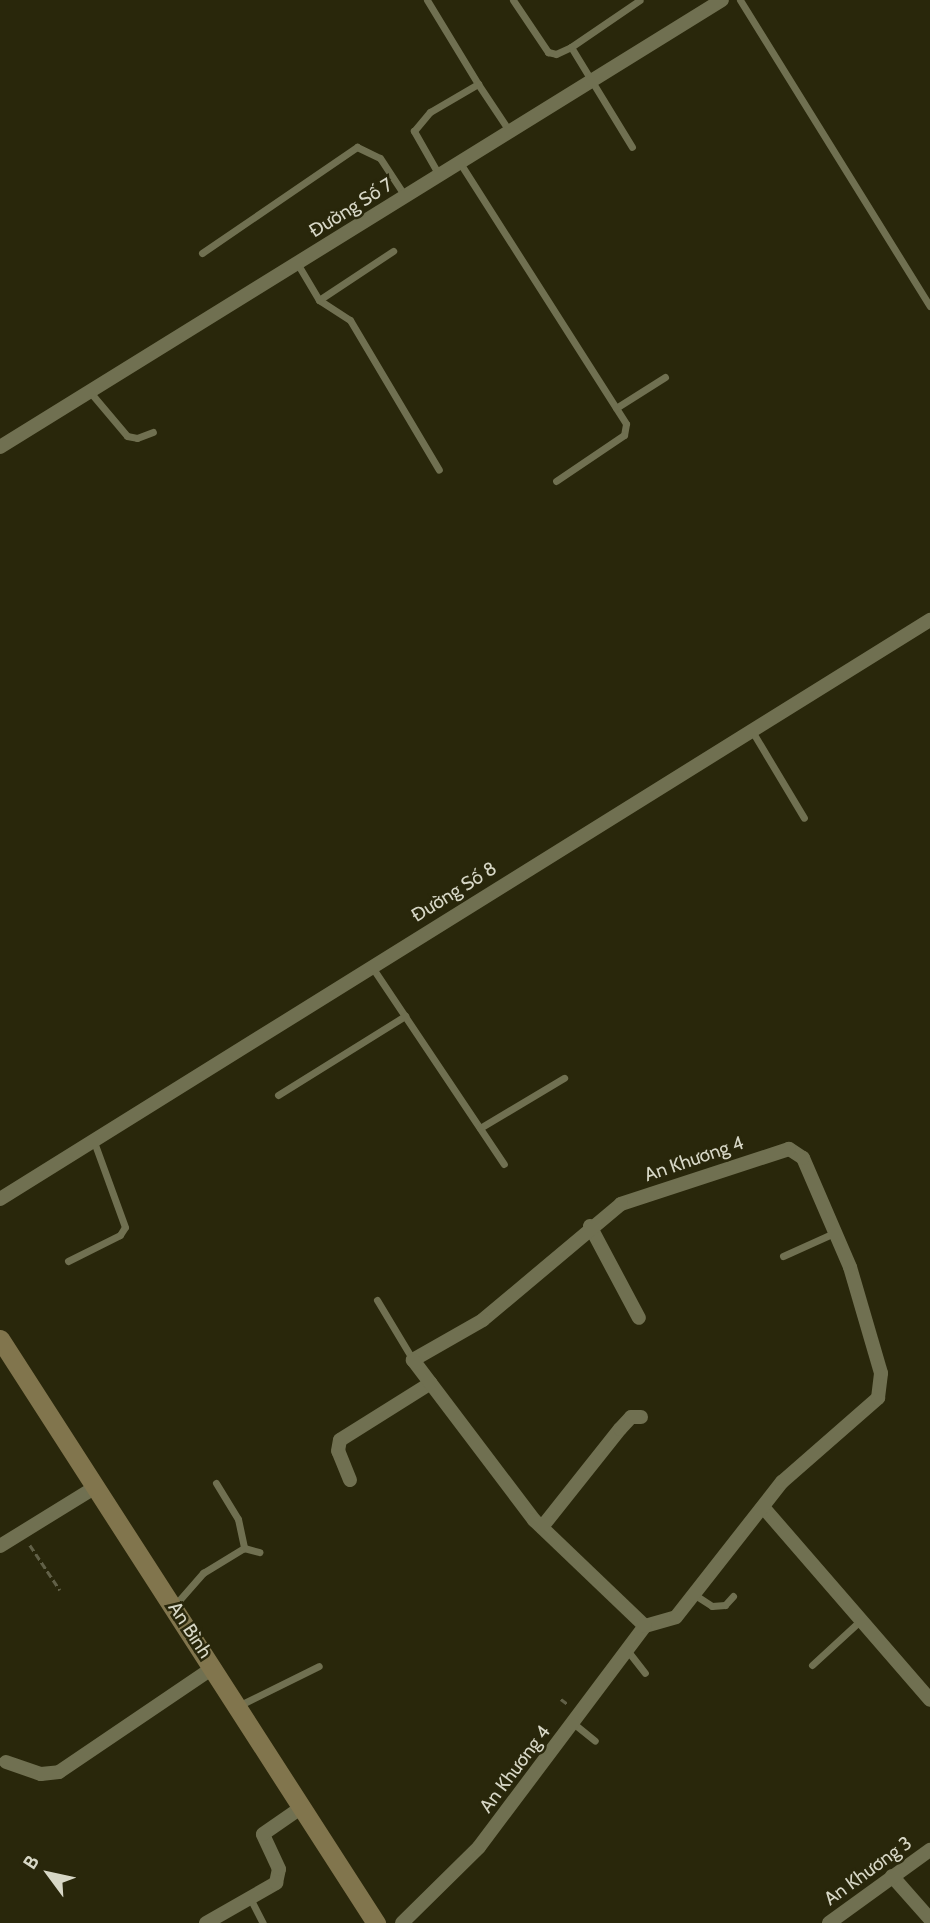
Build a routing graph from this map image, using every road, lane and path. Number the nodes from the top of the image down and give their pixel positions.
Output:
1 (427, 0) edge
2 (513, 0) edge
3 (640, 0) edge
4 (722, 0) edge
5 (740, 0) edge
6 (571, 47) junction
7 (591, 83) junction
8 (478, 84) junction
9 (510, 132) junction
10 (632, 147) dead end
11 (460, 163) junction
12 (439, 176) junction
13 (405, 197) junction
14 (393, 251) dead end
15 (202, 253) dead end
16 (297, 264) junction
17 (319, 300) junction
18 (930, 306) edge
19 (665, 377) dead end
20 (90, 392) junction
21 (616, 408) junction
22 (153, 432) dead end
23 (0, 447) edge
24 (439, 470) dead end
25 (556, 481) dead end
26 (930, 620) edge
27 (751, 731) junction
28 (804, 818) dead end
29 (371, 966) junction
30 (405, 1016) junction
31 (564, 1078) dead end
32 (278, 1095) dead end
33 (480, 1128) junction
34 (92, 1139) junction
35 (504, 1164) dead end
36 (0, 1199) edge
37 (590, 1226) junction
38 (834, 1233) junction
39 (783, 1256) dead end
40 (68, 1261) dead end
41 (377, 1300) dead end
42 (639, 1318) dead end
43 (0, 1339) edge
44 (413, 1360) junction
45 (430, 1383) junction
46 (641, 1417) dead end
47 (350, 1480) dead end
48 (216, 1483) dead end
49 (94, 1488) junction
50 (763, 1507) junction
51 (542, 1527) junction
52 (22, 1533) junction
53 (0, 1546) edge
54 (244, 1548) junction
55 (259, 1552) dead end
56 (60, 1590) dead end
57 (695, 1595) junction
58 (733, 1597) dead end
59 (174, 1606) junction
60 (862, 1620) junction
61 (645, 1626) junction
62 (627, 1650) junction
63 (812, 1665) dead end
64 (319, 1666) dead end
65 (214, 1667) junction
66 (645, 1673) dead end
67 (930, 1700) edge
68 (238, 1706) junction
69 (573, 1723) junction
70 (595, 1741) dead end
71 (6, 1762) dead end
72 (302, 1807) junction
73 (930, 1850) edge
74 (892, 1876) junction
75 (250, 1898) junction
76 (930, 1919) edge
77 (206, 1923) edge
78 (263, 1923) edge
79 (376, 1923) edge
80 (402, 1923) edge
81 (829, 1923) edge

1 - 8 lane
2 - 6 lane
3 - 6 lane
4 - 7 street, Đường Số 7
5 - 18 lane
6 - 7 lane
7 - 9 street, Đường Số 7
7 - 10 lane
8 - 9 lane
8 - 12 lane
9 - 11 street, Đường Số 7
11 - 12 street, Đường Số 7
11 - 21 lane
12 - 13 street, Đường Số 7
13 - 15 lane
13 - 16 street, Đường Số 7
14 - 17 lane
16 - 17 lane
16 - 20 street, Đường Số 7
17 - 24 lane
19 - 21 lane
20 - 22 lane
20 - 23 street, Đường Số 7
21 - 25 lane
26 - 27 street, Đường Số 8
27 - 28 lane
27 - 29 street, Đường Số 8
29 - 30 lane
29 - 34 street, Đường Số 8
30 - 32 lane
30 - 33 lane
31 - 33 lane
33 - 35 lane
34 - 36 street, Đường Số 8
34 - 40 lane
37 - 38 street, An Khương 4
37 - 42 street
37 - 44 street, An Khương 4
38 - 39 lane
38 - 50 street, An Khương 4
41 - 44 lane
43 - 49 main road, An Bình
44 - 45 street
45 - 47 street
45 - 51 street
46 - 51 street
48 - 54 lane
49 - 52 street
49 - 59 main road, An Bình
50 - 57 street, An Khương 4
50 - 60 street
51 - 61 street
52 - 53 street
52 - 56 path
54 - 55 lane
54 - 59 lane
57 - 58 lane
57 - 61 street, An Khương 4
59 - 65 main road, An Bình
60 - 63 lane
60 - 67 street
61 - 62 street, An Khương 4
62 - 66 lane
62 - 69 street, An Khương 4
64 - 68 lane
65 - 68 main road, An Bình
65 - 71 street
68 - 72 main road, An Bình
69 - 70 lane
69 - 80 street, An Khương 4
72 - 75 street
72 - 79 main road, An Bình
73 - 74 street, An Khương 3
74 - 76 street
74 - 81 street, An Khương 3
75 - 77 street
75 - 78 lane

